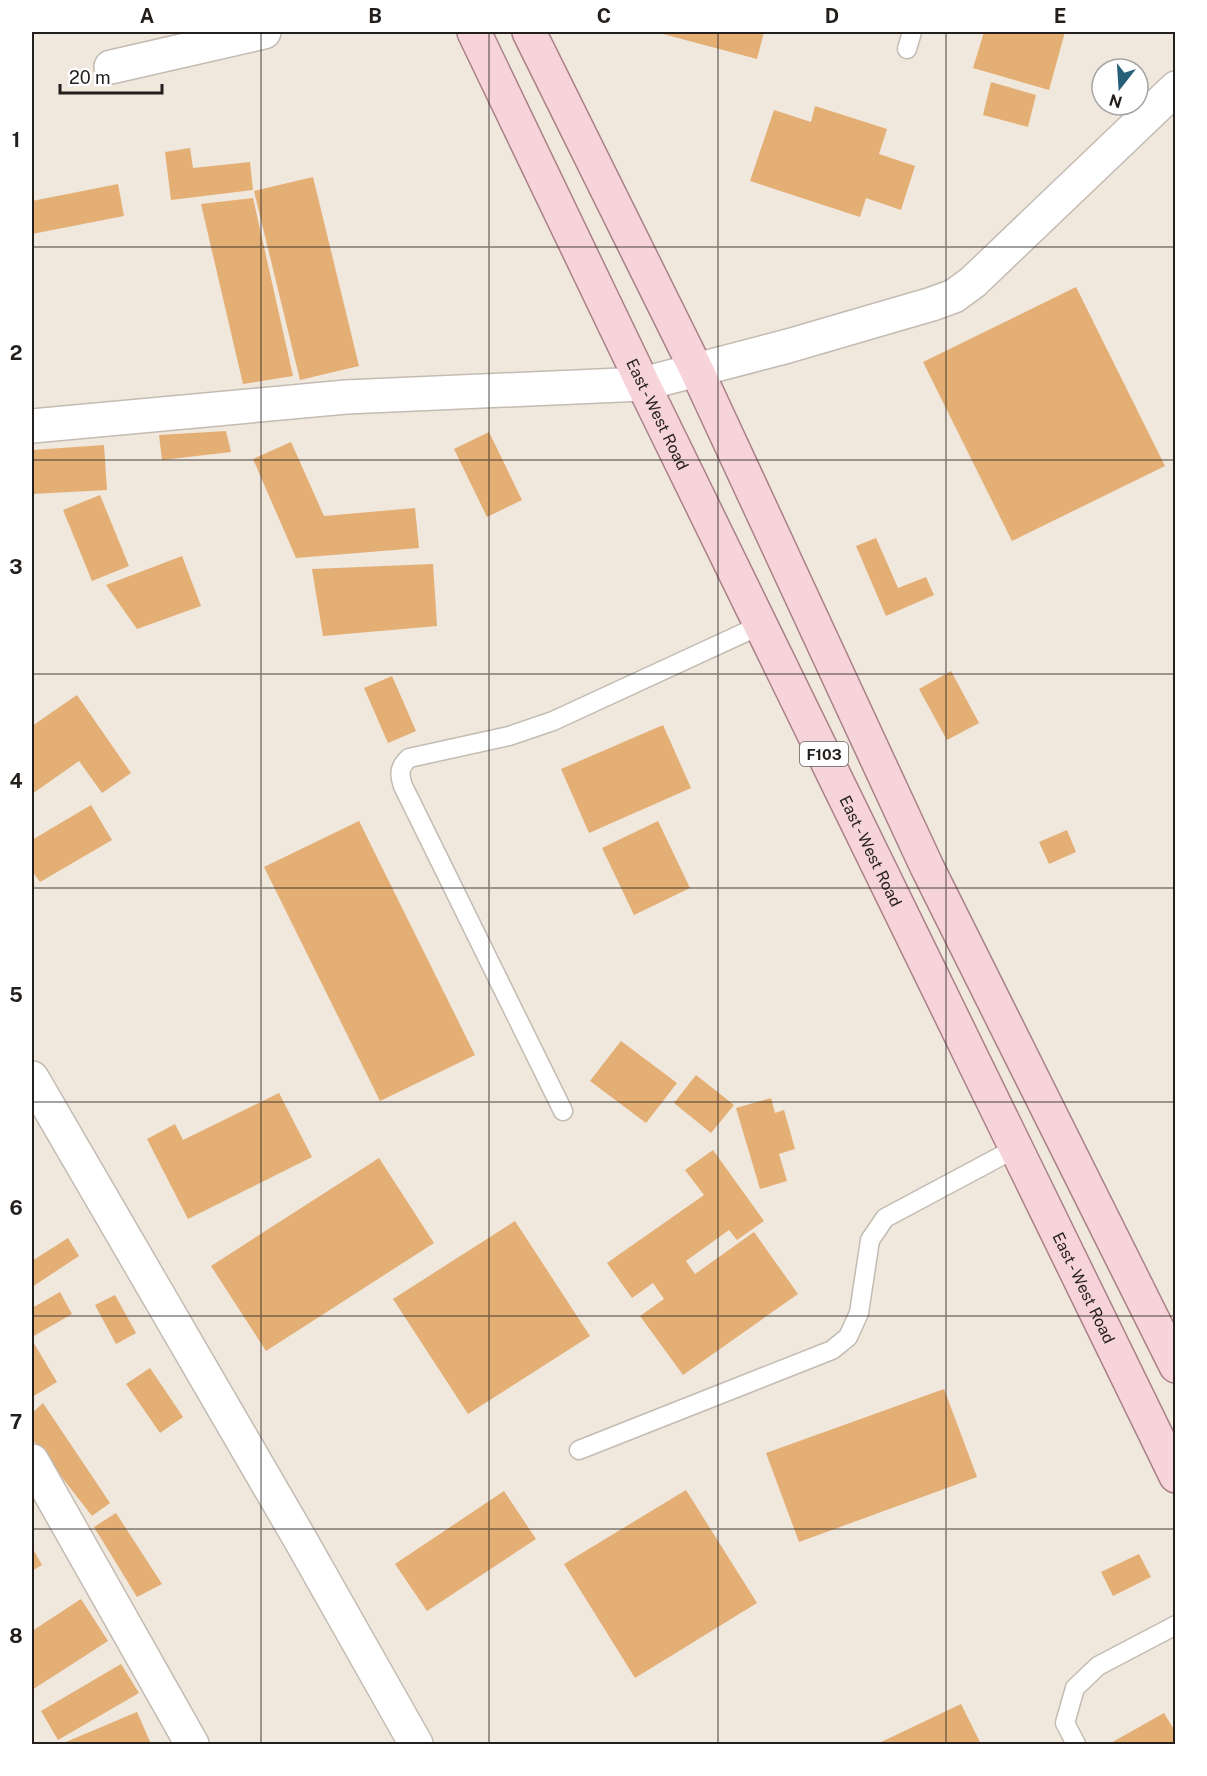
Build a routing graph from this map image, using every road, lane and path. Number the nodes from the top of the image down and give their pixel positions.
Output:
1 (264, 32) edge
2 (474, 32) edge
3 (530, 32) edge
4 (111, 67) dead end
5 (1176, 88) edge
6 (696, 369) junction
7 (643, 384) junction
8 (32, 426) edge
9 (761, 625) junction
10 (32, 1078) edge
11 (563, 1111) dead end
12 (1016, 1148) junction
13 (1176, 1366) edge
14 (579, 1450) dead end
15 (32, 1461) edge
16 (1176, 1476) edge
17 (1176, 1625) edge
18 (192, 1744) edge
19 (416, 1744) edge
20 (1076, 1744) edge

1 - 4 street
2 - 7 main road, East - West Road / F103
3 - 6 main road, F103
5 - 6 street
6 - 7 street
6 - 13 main road, F103
7 - 8 street
7 - 9 main road, East - West Road / F103
9 - 11 lane
9 - 12 main road, East - West Road / F103
10 - 19 street
12 - 14 lane
12 - 16 main road, East - West Road / F103
15 - 18 street
17 - 20 lane

